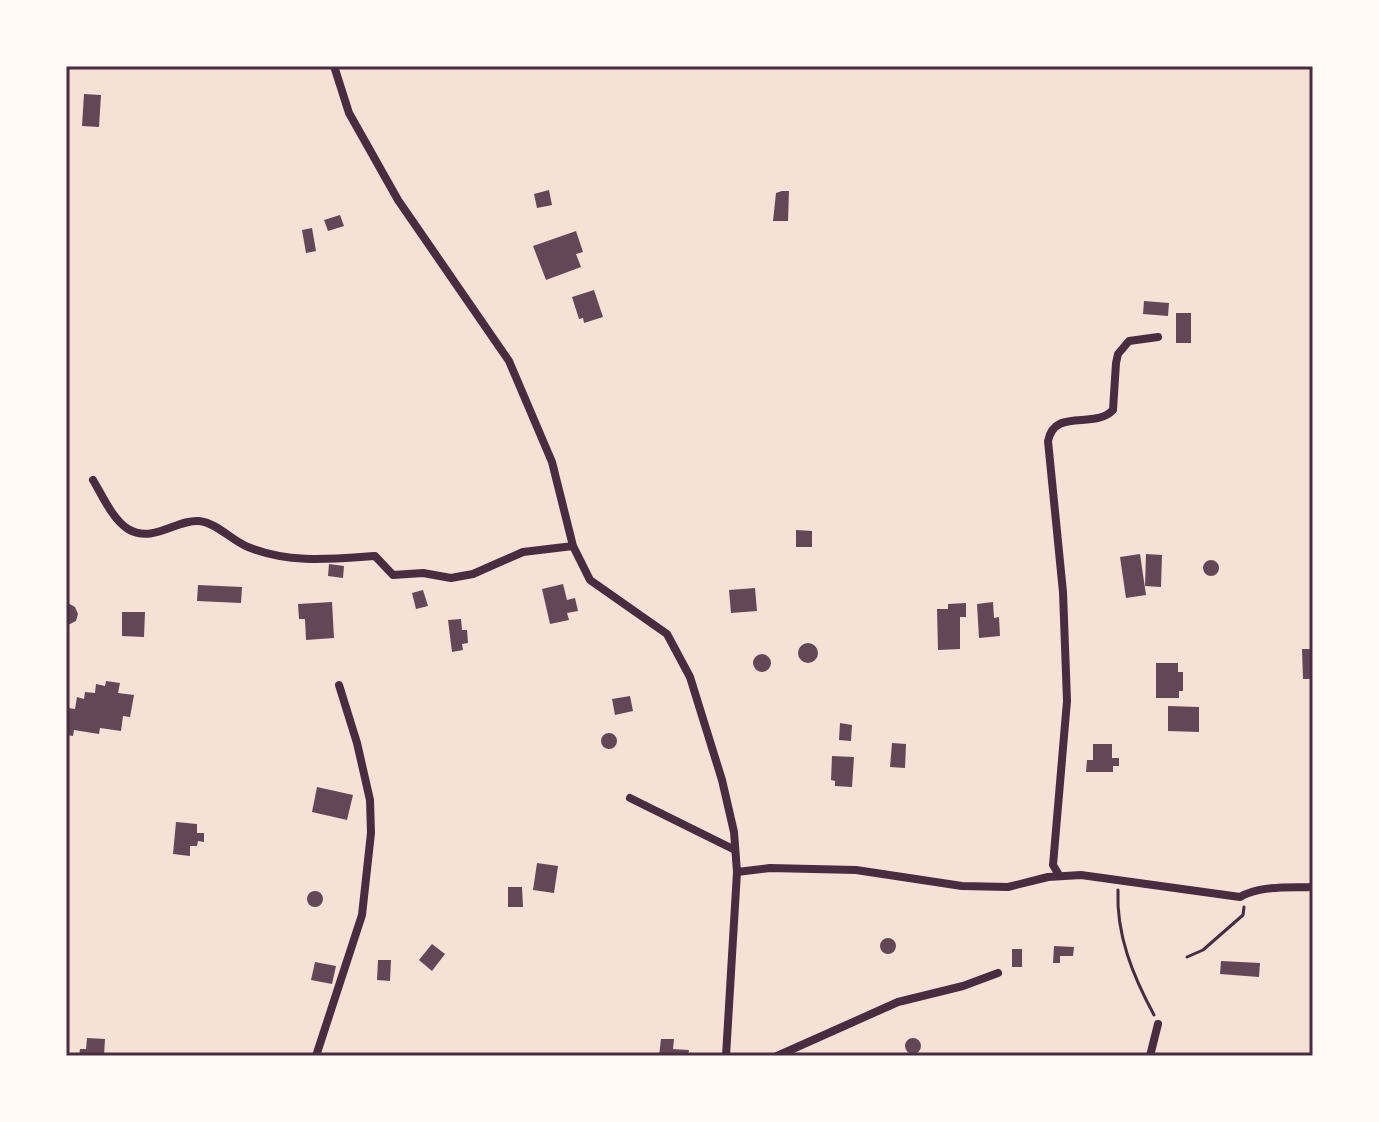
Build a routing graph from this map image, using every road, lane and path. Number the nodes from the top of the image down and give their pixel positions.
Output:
1 (334, 66) edge
2 (1158, 337) dead end
3 (93, 480) dead end
4 (573, 546) junction
5 (339, 685) dead end
6 (630, 798) dead end
7 (735, 850) junction
8 (737, 872) junction
9 (1059, 875) junction
10 (1119, 878) junction
11 (1313, 887) edge
12 (1248, 892) junction
13 (1187, 957) dead end
14 (998, 973) dead end
15 (1158, 1024) joint
16 (316, 1056) edge
17 (726, 1056) edge
18 (777, 1056) edge
19 (1150, 1056) edge

1 - 4 street
2 - 9 street
3 - 4 street
4 - 7 street
5 - 16 street
6 - 7 street
7 - 8 street
8 - 9 street
8 - 17 street
9 - 10 street
10 - 12 street
10 - 15 path
11 - 12 street
12 - 13 path
14 - 18 street
15 - 19 street

